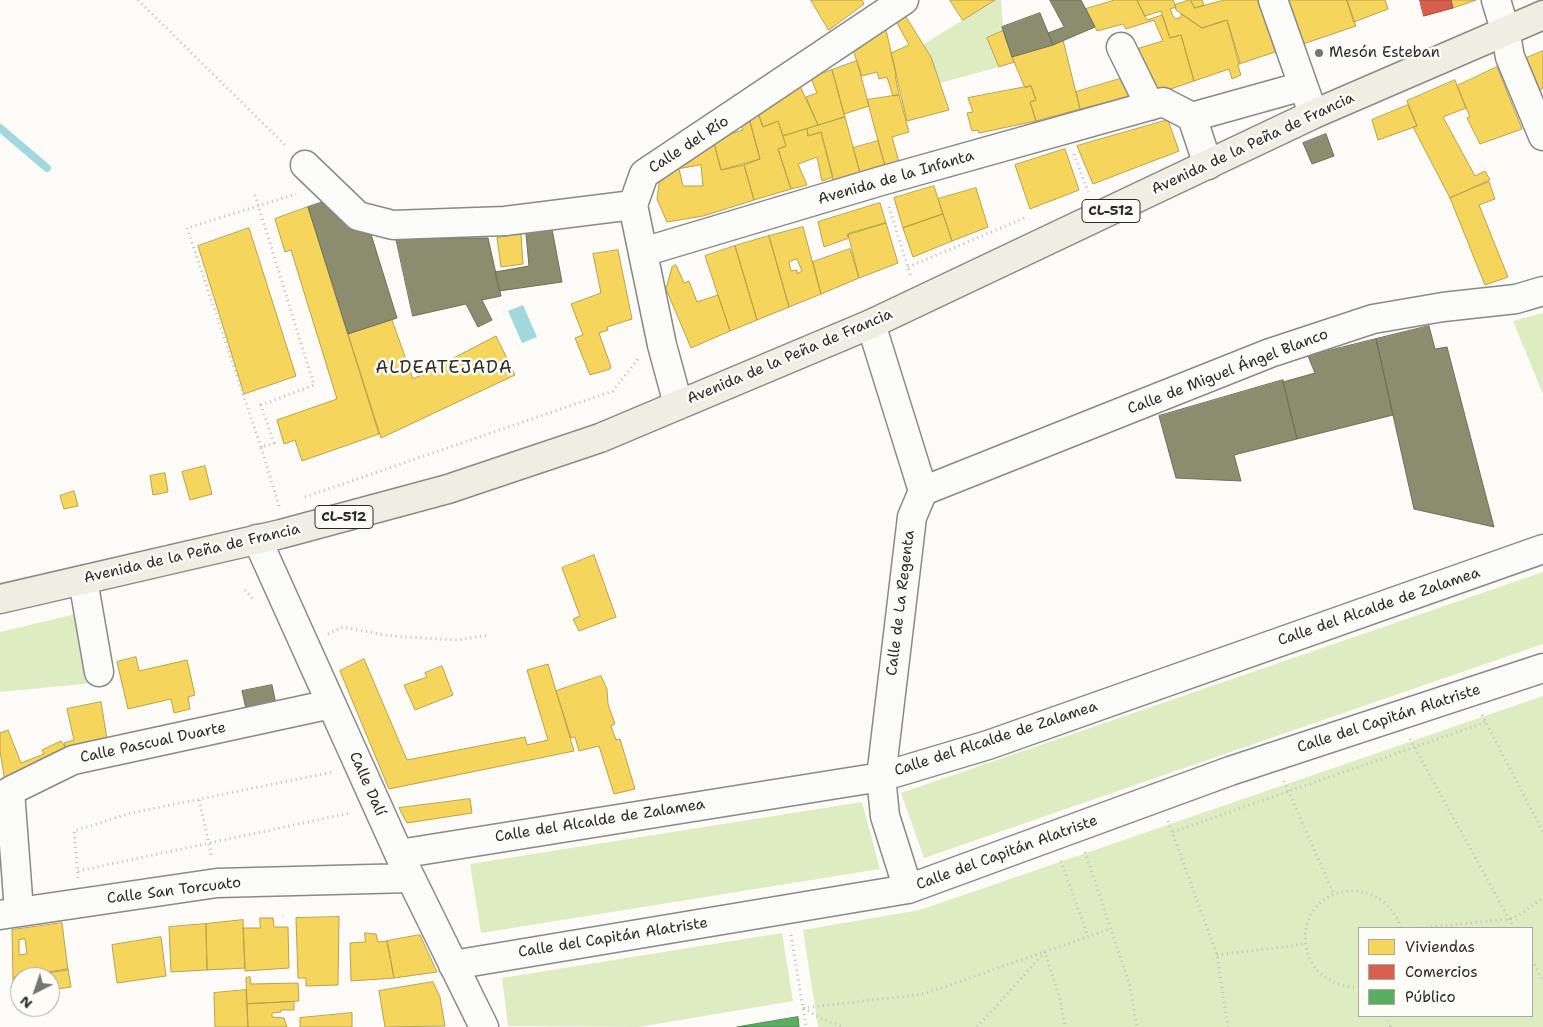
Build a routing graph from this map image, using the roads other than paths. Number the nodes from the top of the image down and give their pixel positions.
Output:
1 (904, 0) edge
2 (1274, 0) edge
3 (1496, 0) edge
4 (1543, 15) edge
5 (1506, 30) junction
6 (1121, 47) dead end
7 (1303, 86) junction
8 (1150, 106) junction
9 (1314, 114) junction
10 (1192, 117) junction
11 (1543, 136) edge
12 (305, 165) road end
13 (1208, 165) junction
14 (633, 205) junction
15 (643, 252) junction
16 (1543, 291) edge
17 (871, 324) junction
18 (678, 404) junction
19 (923, 491) junction
20 (257, 539) junction
21 (1543, 549) edge
22 (82, 580) junction
23 (0, 599) edge
24 (1543, 668) edge
25 (99, 672) dead end
26 (331, 704) junction
27 (881, 777) junction
28 (399, 854) junction
29 (410, 878) junction
30 (908, 889) junction
31 (10, 913) edge
32 (453, 965) junction
33 (484, 1027) edge

1 - 14 street, Calle del Río
2 - 7 street
3 - 5 street
4 - 5 main road, Avenida de la Peña de Francia / CL-512
5 - 9 main road, Avenida de la Peña de Francia / CL-512
5 - 11 street
6 - 8 street
7 - 9 street
7 - 10 street
8 - 10 street, Avenida de la Infanta
8 - 15 street, Avenida de la Infanta
9 - 13 main road, Avenida de la Peña de Francia / CL-512
10 - 13 street
12 - 14 street
13 - 17 main road, Avenida de la Peña de Francia / CL-512
14 - 15 street
15 - 18 street
16 - 19 street, Calle de Miguel Ángel Blanco
17 - 18 main road, Avenida de la Peña de Francia / CL-512
17 - 19 street
18 - 20 main road, Avenida de la Peña de Francia / CL-512
19 - 27 street, Calle de La Regenta
20 - 22 main road, Avenida de la Peña de Francia / CL-512
20 - 26 street, Calle Dalí
21 - 27 street, Calle del Alcalde de Zalamea
22 - 23 main road, Avenida de la Peña de Francia / CL-512
22 - 25 street
24 - 30 street, Calle del Capitán Alatriste
26 - 28 street, Calle Dalí
26 - 31 street, Calle Pascual Duarte
27 - 28 street, Calle del Alcalde de Zalamea
27 - 30 street, Calle de La Regenta
28 - 29 street, Calle Dalí
29 - 31 street, Calle San Torcuato
29 - 32 street, Calle Dalí
30 - 32 street, Calle del Capitán Alatriste
32 - 33 street, Calle Dalí

